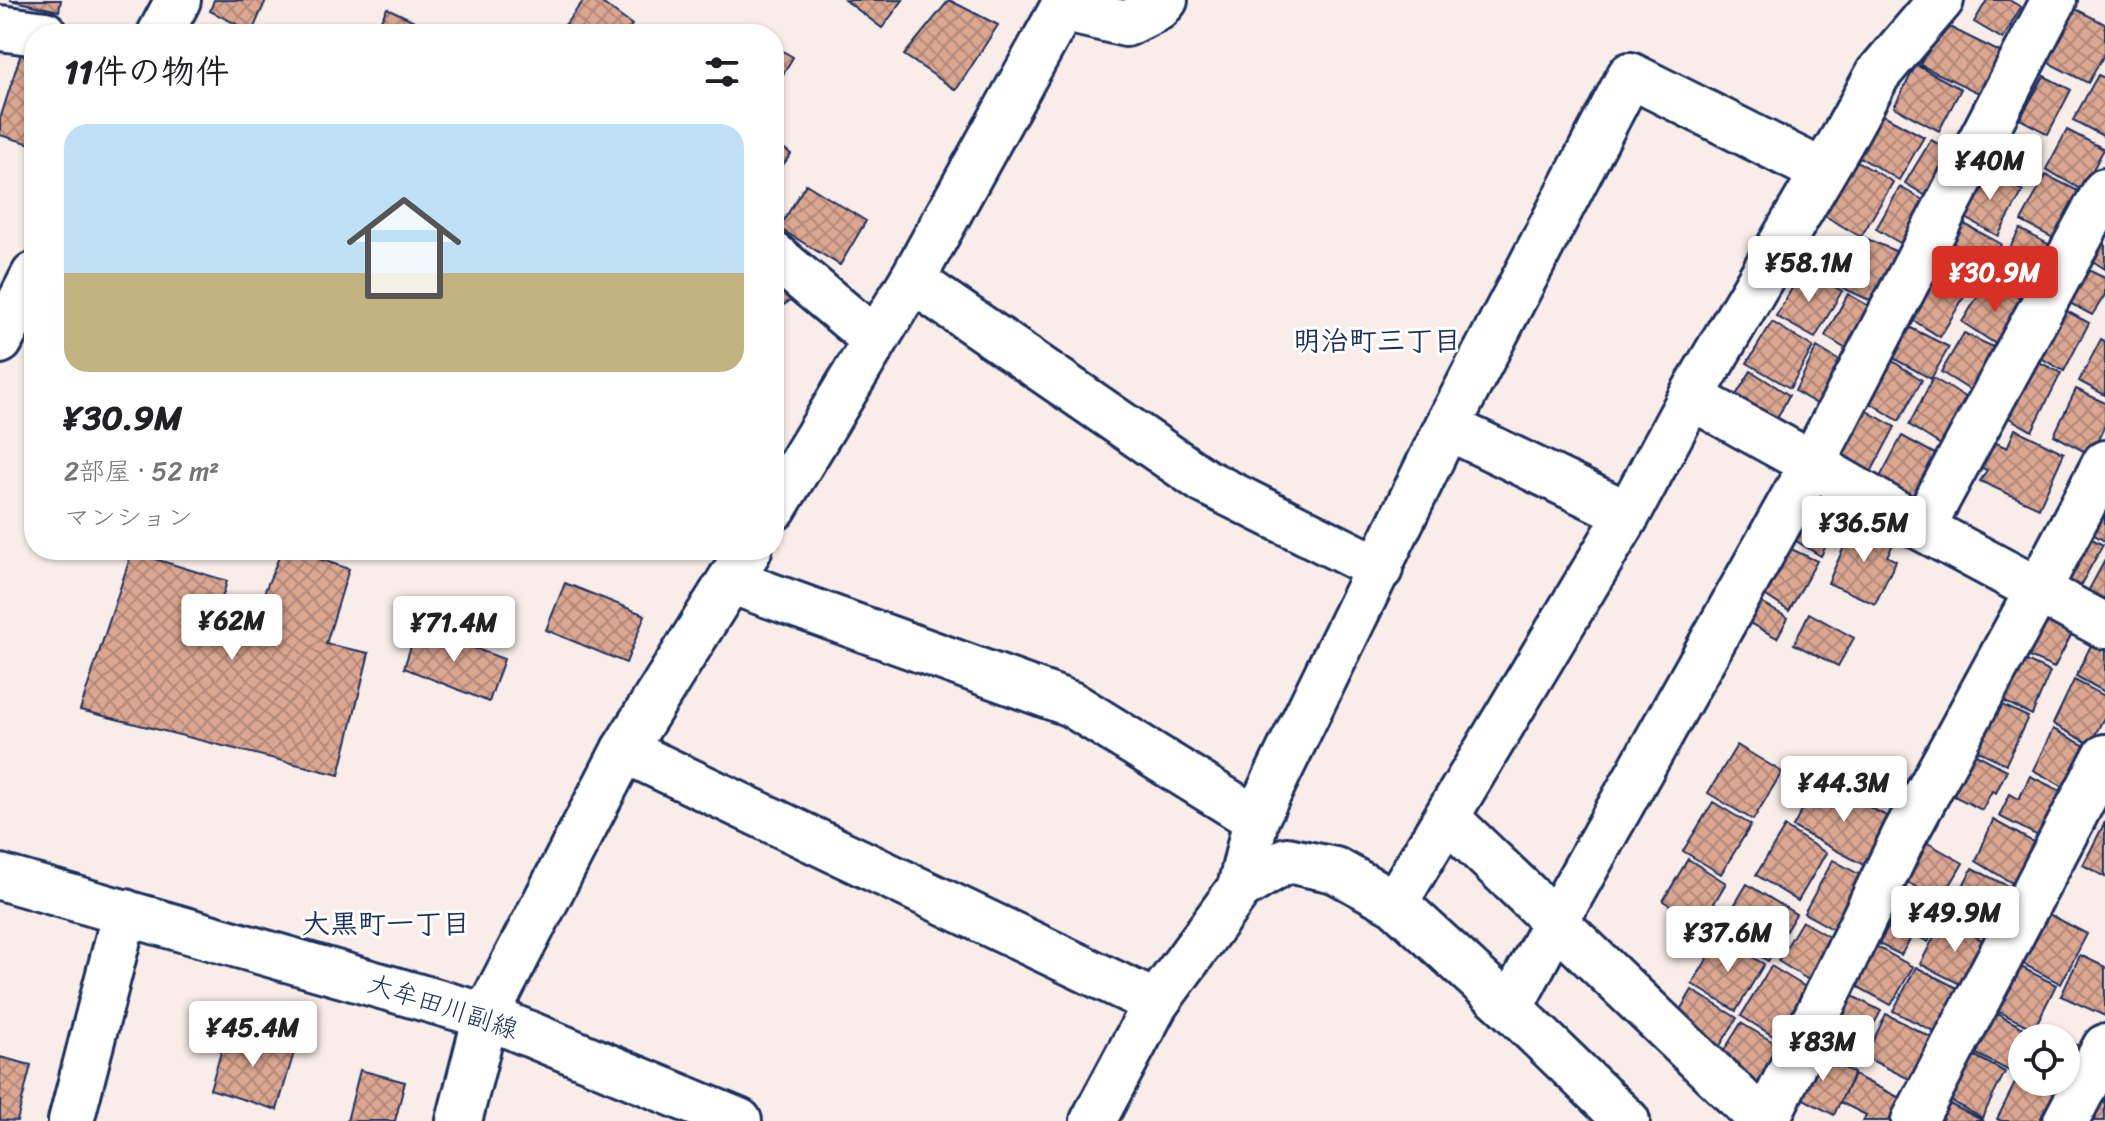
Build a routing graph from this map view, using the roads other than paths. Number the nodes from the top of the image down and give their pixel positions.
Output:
1 (1165, 0) edge
2 (1941, 0) edge
3 (2054, 0) edge
4 (1065, 4) edge
5 (0, 28) edge
6 (24, 31) edge
7 (1823, 172) junction
8 (2105, 191) edge
9 (784, 263) edge
10 (912, 280) junction
11 (24, 294) edge
12 (875, 340) junction
13 (0, 341) edge
14 (1691, 397) junction
15 (1447, 427) junction
16 (2105, 463) edge
17 (1812, 464) junction
18 (784, 491) edge
19 (1628, 514) junction
20 (1922, 528) junction
21 (740, 565) edge
22 (1380, 569) junction
23 (2038, 590) junction
24 (2105, 626) edge
25 (624, 750) junction
26 (2105, 757) edge
27 (1447, 818) junction
28 (1256, 819) junction
29 (0, 877) edge
30 (1240, 888) junction
31 (1395, 903) junction
32 (125, 912) junction
33 (1555, 923) junction
34 (1156, 1003) junction
35 (1510, 1008) junction
36 (486, 1016) junction
37 (2105, 1047) edge
38 (71, 1121) edge
39 (459, 1121) edge
40 (739, 1121) edge
41 (1093, 1121) edge
42 (1627, 1121) edge
43 (1765, 1121) edge
44 (1914, 1121) edge
45 (2066, 1121) edge

1 - 4 street
2 - 7 street
3 - 17 street
4 - 10 street
5 - 6 street
7 - 14 street
7 - 15 street
8 - 20 street
9 - 12 street
10 - 12 street
10 - 22 street
11 - 13 street
12 - 18 street
14 - 17 street
14 - 19 street
15 - 19 street
15 - 22 street
16 - 23 street
17 - 20 street
17 - 33 street
19 - 27 street
20 - 23 street
21 - 25 street
21 - 28 street
22 - 28 street
23 - 24 street
23 - 43 street
25 - 34 street
25 - 36 street
26 - 44 street
27 - 31 street
27 - 33 street
28 - 30 street
29 - 32 street, 大牟田川副線
30 - 31 street
30 - 34 street
31 - 35 street
32 - 36 street, 大牟田川副線
32 - 38 street
33 - 35 street
33 - 43 street
34 - 41 street
35 - 42 street
36 - 39 street
36 - 40 street, 大牟田川副線
37 - 45 street

